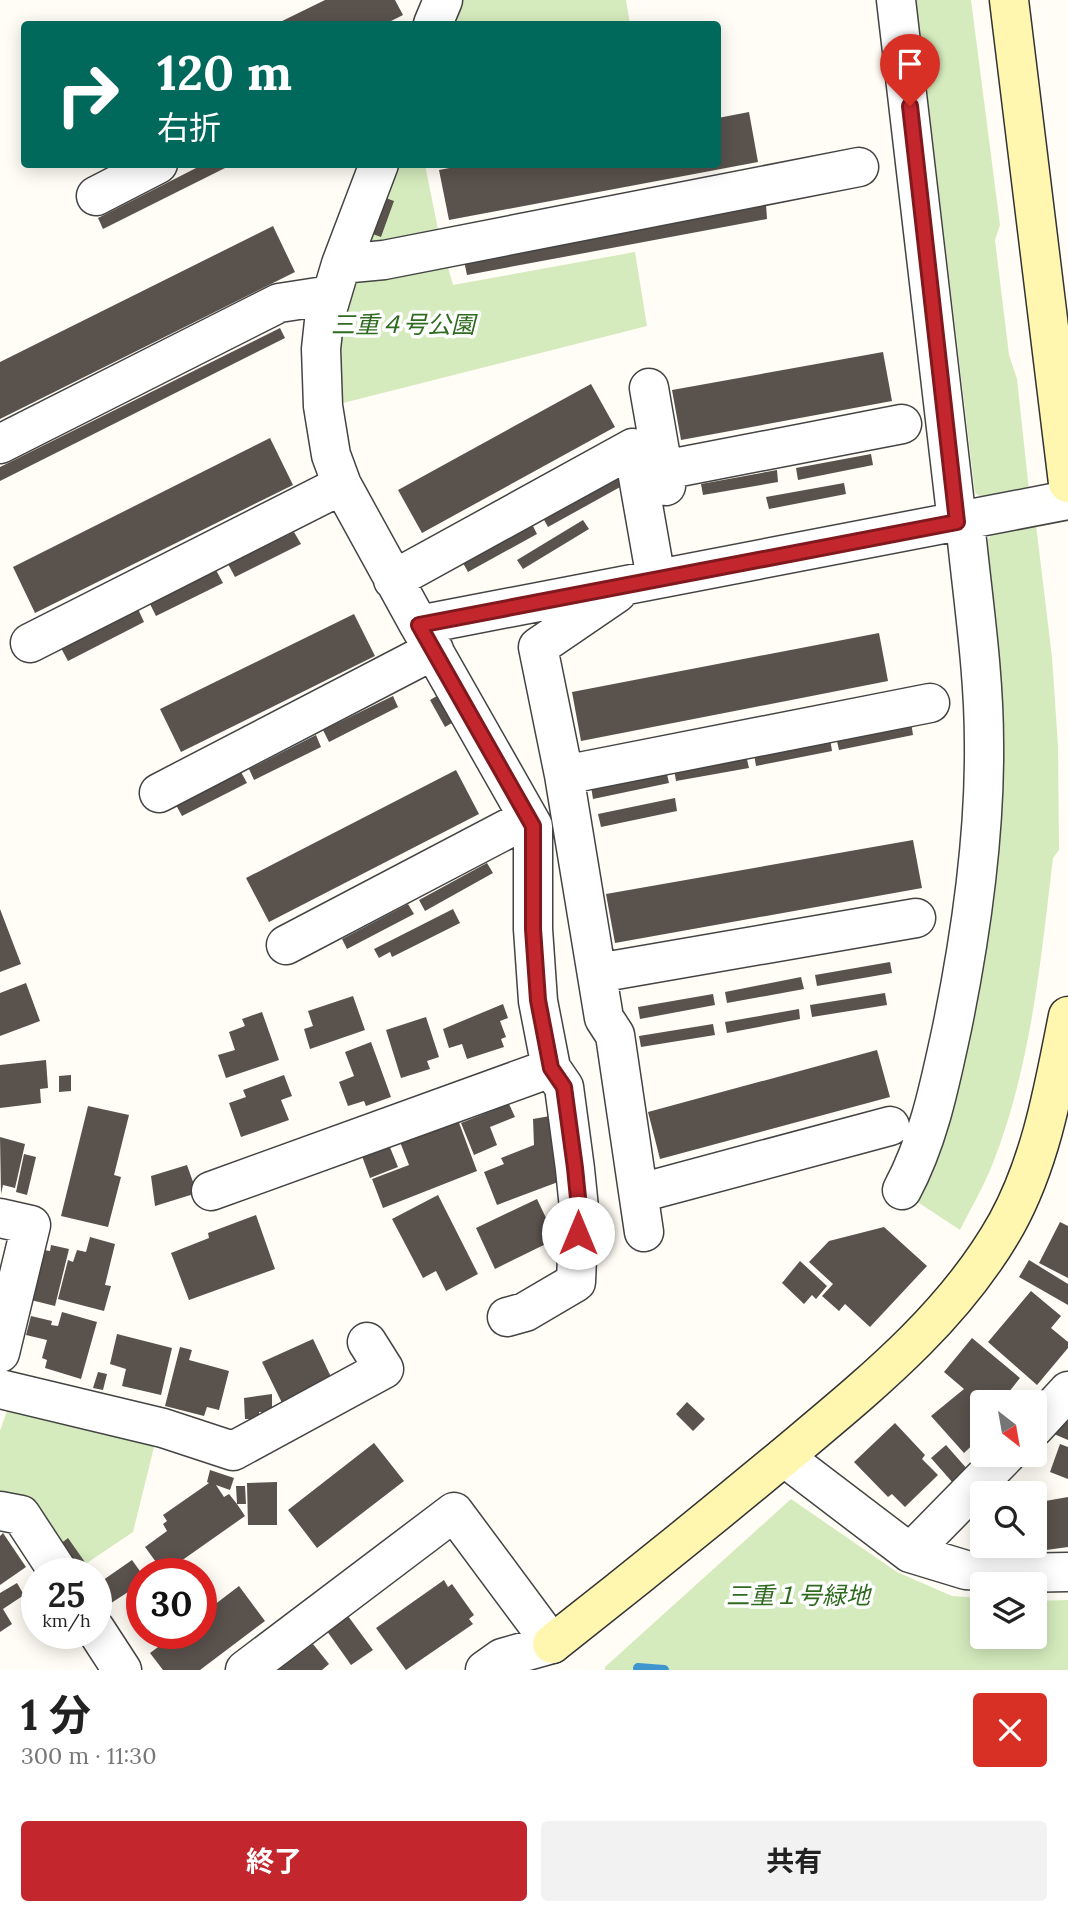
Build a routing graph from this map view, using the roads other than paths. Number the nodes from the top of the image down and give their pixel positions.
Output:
1 (443, 0) edge
2 (896, 0) edge
3 (1009, 0) edge
4 (434, 21) edge
5 (859, 167) dead end
6 (150, 168) edge
7 (378, 168) edge
8 (96, 197) dead end
9 (336, 279) junction
10 (649, 388) dead end
11 (902, 424) dead end
12 (0, 444) edge
13 (664, 470) junction
14 (1068, 483) edge
15 (342, 485) junction
16 (1068, 500) edge
17 (961, 522) junction
18 (656, 579) junction
19 (393, 580) junction
20 (427, 637) junction
21 (30, 643) dead end
22 (930, 703) dead end
23 (564, 775) junction
24 (159, 793) dead end
25 (528, 818) junction
26 (916, 918) dead end
27 (286, 945) dead end
28 (598, 973) junction
29 (1068, 1016) edge
30 (551, 1068) junction
31 (890, 1126) dead end
32 (902, 1190) dead end
33 (211, 1191) dead end
34 (639, 1193) junction
35 (0, 1218) edge
36 (644, 1232) dead end
37 (506, 1317) dead end
38 (367, 1342) dead end
39 (0, 1353) edge
40 (0, 1389) edge
41 (1068, 1391) edge
42 (1047, 1414) edge
43 (784, 1457) junction
44 (994, 1467) edge
45 (0, 1511) edge
46 (910, 1553) junction
47 (49, 1558) edge
48 (1068, 1572) edge
49 (108, 1649) edge
50 (546, 1657) edge
51 (122, 1670) edge
52 (245, 1670) edge
53 (485, 1670) edge

1 - 4 street
2 - 17 street
3 - 14 street
5 - 9 street
6 - 8 street
7 - 9 street
9 - 12 street
9 - 15 street
10 - 13 street
11 - 13 street
13 - 18 street
15 - 19 street
15 - 21 street
16 - 17 street
17 - 18 street
17 - 32 street
18 - 19 street
18 - 20 street
18 - 23 street
19 - 20 street
20 - 24 street
20 - 25 street
22 - 23 street
23 - 28 street
25 - 27 street
25 - 30 street
26 - 28 street
28 - 34 street
29 - 43 street
30 - 33 street
30 - 37 street
31 - 34 street
34 - 36 street
35 - 39 street
38 - 40 street
41 - 42 street
43 - 46 street
43 - 50 street
44 - 46 street
45 - 47 street
46 - 48 street
49 - 51 street
50 - 52 street
50 - 53 street

